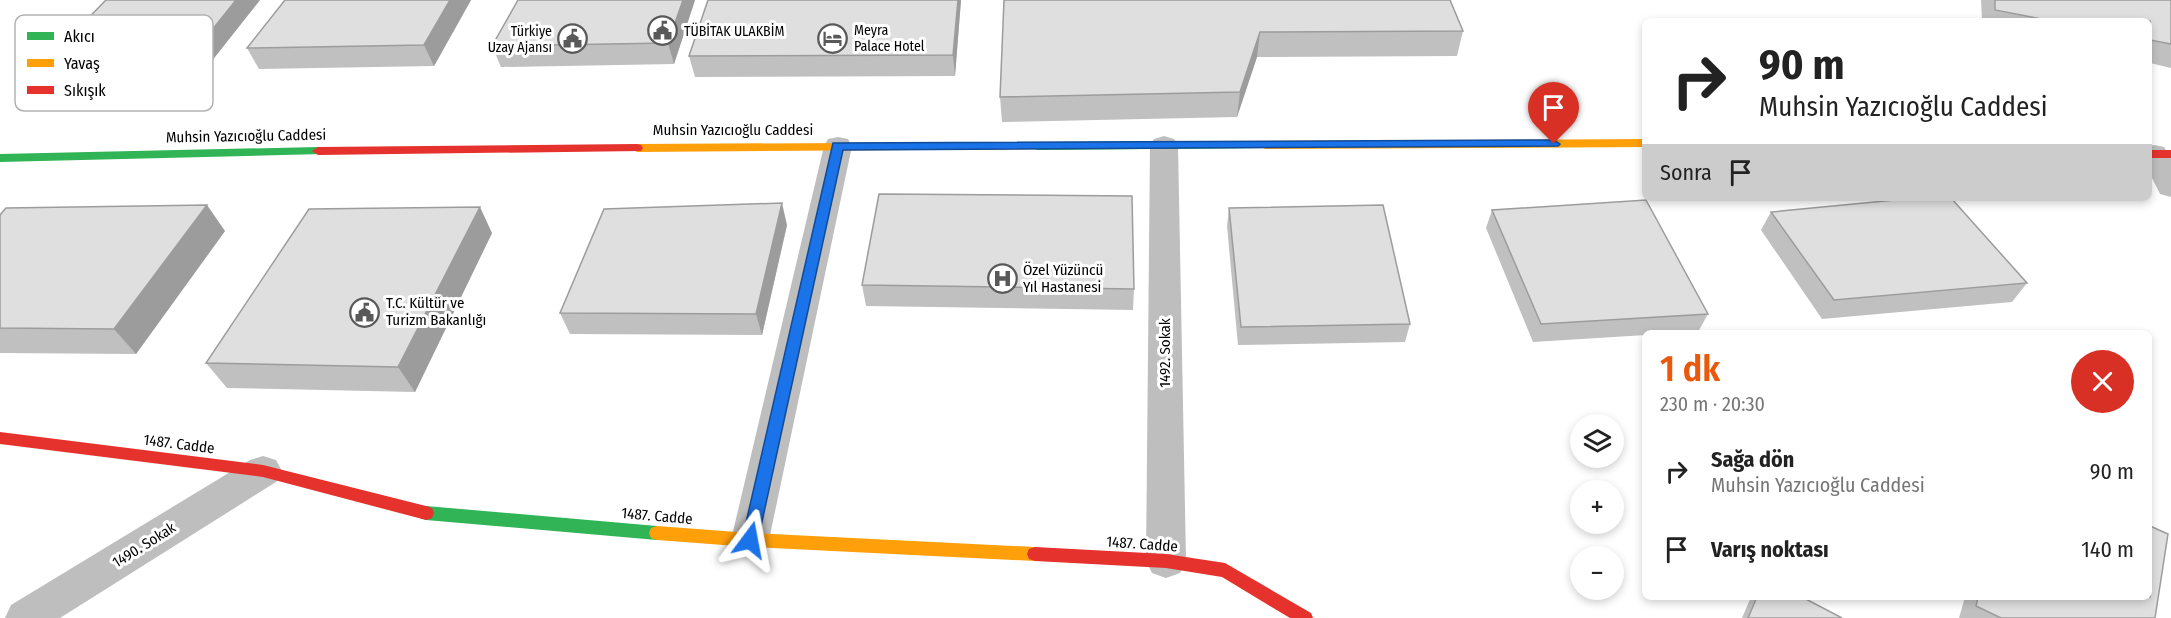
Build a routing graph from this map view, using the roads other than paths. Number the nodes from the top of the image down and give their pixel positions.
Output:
1 (1642, 143) edge
2 (1164, 145) junction
3 (838, 146) junction
4 (0, 158) edge
5 (2155, 159) edge
6 (2171, 187) edge
7 (2171, 206) edge
8 (0, 438) edge
9 (263, 471) junction
10 (750, 540) junction
11 (1166, 561) junction
12 (25, 618) edge
13 (1305, 618) edge

1 - 2 main road, Muhsin Yazıcıoğlu Caddesi
2 - 3 main road, Muhsin Yazıcıoğlu Caddesi
2 - 11 street, 1492. Sokak
3 - 4 main road, Muhsin Yazıcıoğlu Caddesi
3 - 10 street
5 - 6 street
5 - 7 street
8 - 9 main road, 1487. Cadde
9 - 10 main road, 1487. Cadde
9 - 12 street, 1490. Sokak
10 - 11 main road, 1487. Cadde
11 - 13 main road, 1487. Cadde

